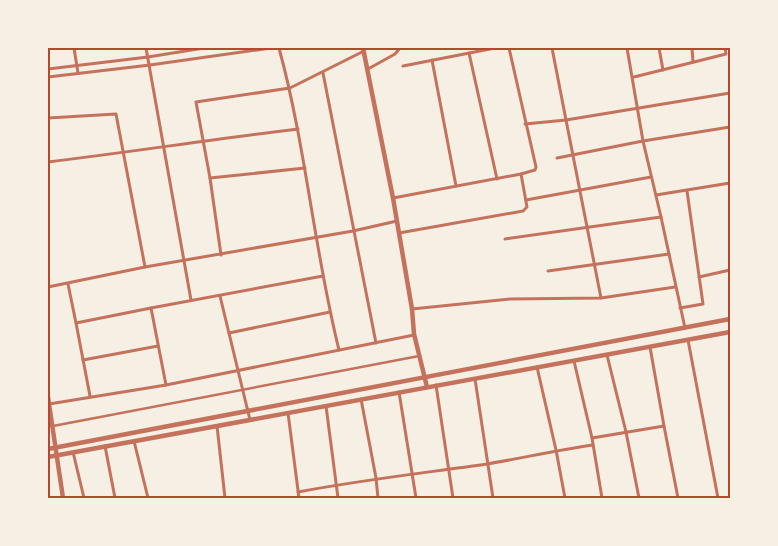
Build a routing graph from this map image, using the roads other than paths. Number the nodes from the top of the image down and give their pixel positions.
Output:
1 (74, 48) edge
2 (146, 48) edge
3 (204, 48) edge
4 (271, 48) edge
5 (279, 48) edge
6 (400, 48) edge
7 (495, 48) edge
8 (509, 48) edge
9 (552, 48) edge
10 (627, 48) edge
11 (660, 48) edge
12 (692, 48) edge
13 (725, 48) edge
14 (364, 49) edge
15 (469, 53) junction
16 (148, 58) junction
17 (432, 60) junction
18 (693, 62) junction
19 (150, 65) junction
20 (76, 66) junction
21 (403, 66) dead end
22 (48, 69) edge
23 (368, 69) junction
24 (663, 70) junction
25 (323, 73) junction
26 (78, 74) junction
27 (48, 77) edge
28 (633, 77) junction
29 (290, 88) junction
30 (730, 93) edge
31 (638, 108) junction
32 (48, 118) edge
33 (566, 120) junction
34 (526, 124) junction
35 (730, 127) edge
36 (298, 129) junction
37 (202, 140) junction
38 (643, 141) junction
39 (164, 147) junction
40 (124, 153) junction
41 (574, 155) junction
42 (557, 158) dead end
43 (48, 162) edge
44 (305, 168) junction
45 (521, 174) junction
46 (651, 177) junction
47 (210, 178) junction
48 (497, 179) junction
49 (730, 183) edge
50 (456, 186) junction
51 (580, 191) junction
52 (687, 191) junction
53 (656, 196) junction
54 (393, 198) junction
55 (526, 200) junction
56 (662, 217) junction
57 (397, 221) junction
58 (587, 227) junction
59 (353, 231) junction
60 (399, 233) junction
61 (317, 237) junction
62 (505, 239) dead end
63 (669, 254) junction
64 (221, 255) junction
65 (184, 261) junction
66 (595, 264) junction
67 (144, 268) junction
68 (730, 270) edge
69 (548, 271) dead end
70 (323, 276) junction
71 (699, 276) junction
72 (68, 284) junction
73 (676, 286) junction
74 (48, 288) edge
75 (220, 296) junction
76 (601, 298) junction
77 (191, 300) junction
78 (151, 308) junction
79 (680, 308) junction
80 (412, 309) junction
81 (330, 312) junction
82 (730, 319) edge
83 (76, 323) junction
84 (684, 328) junction
85 (730, 332) edge
86 (229, 333) junction
87 (414, 334) junction
88 (688, 340) junction
89 (376, 343) junction
90 (158, 346) junction
91 (650, 347) junction
92 (339, 350) junction
93 (607, 354) junction
94 (419, 356) junction
95 (83, 360) junction
96 (574, 361) junction
97 (537, 367) junction
98 (238, 371) junction
99 (426, 377) junction
100 (475, 379) junction
101 (166, 385) junction
102 (436, 385) junction
103 (427, 387) junction
104 (242, 391) junction
105 (399, 392) junction
106 (90, 396) junction
107 (48, 397) edge
108 (361, 399) junction
109 (49, 404) junction
110 (326, 406) junction
111 (248, 411) junction
112 (288, 413) junction
113 (250, 420) junction
114 (53, 426) junction
115 (217, 426) junction
116 (664, 426) junction
117 (626, 432) junction
118 (592, 438) junction
119 (134, 441) junction
120 (593, 445) junction
121 (104, 446) junction
122 (56, 447) junction
123 (48, 449) edge
124 (556, 450) junction
125 (73, 452) junction
126 (56, 455) junction
127 (48, 457) edge
128 (488, 464) junction
129 (450, 468) junction
130 (413, 475) junction
131 (376, 478) junction
132 (336, 485) junction
133 (298, 492) junction
134 (63, 498) edge
135 (84, 498) edge
136 (115, 498) edge
137 (148, 498) edge
138 (225, 498) edge
139 (299, 498) edge
140 (338, 498) edge
141 (378, 498) edge
142 (416, 498) edge
143 (453, 498) edge
144 (493, 498) edge
145 (565, 498) edge
146 (602, 498) edge
147 (639, 498) edge
148 (678, 498) edge
149 (718, 498) edge

1 - 20 street
2 - 16 street
3 - 16 street
4 - 19 street
5 - 29 street
6 - 23 street
7 - 15 street
8 - 34 street
9 - 33 street
10 - 28 street
11 - 24 street
12 - 18 street
13 - 18 street
14 - 23 street
14 - 25 street
15 - 17 street
15 - 48 street
16 - 19 street
16 - 20 street
17 - 21 street
17 - 50 street
18 - 24 street
19 - 26 street
19 - 39 street
20 - 22 street
20 - 26 street
23 - 54 street
24 - 28 street
25 - 29 street
25 - 59 street
26 - 27 street
28 - 31 street
29 - 36 street
29 - 37 street
30 - 31 street
31 - 33 street
31 - 38 street
32 - 40 street
33 - 34 street
33 - 41 street
34 - 45 street
35 - 38 street
36 - 37 street
36 - 44 street
37 - 39 street
37 - 47 street
38 - 41 street
38 - 46 street
39 - 40 street
39 - 65 street
40 - 43 street
40 - 67 street
41 - 42 street
41 - 51 street
44 - 47 street
44 - 61 street
45 - 48 street
45 - 55 street
46 - 51 street
46 - 53 street
47 - 64 street
48 - 50 street
49 - 52 street
50 - 54 street
51 - 55 street
51 - 58 street
52 - 53 street
52 - 71 street
53 - 56 street
54 - 57 street
55 - 60 street
56 - 58 street
56 - 63 street
57 - 59 street
57 - 60 street
58 - 62 street
58 - 66 street
59 - 61 street
59 - 89 street
60 - 80 street
61 - 64 street
61 - 70 street
63 - 66 street
63 - 73 street
64 - 65 street
65 - 67 street
65 - 77 street
66 - 69 street
66 - 76 street
67 - 72 street
68 - 71 street
70 - 75 street
70 - 81 street
71 - 79 street
72 - 74 street
72 - 83 street
73 - 76 street
73 - 79 street
75 - 77 street
75 - 86 street
76 - 80 street
77 - 78 street
78 - 83 street
78 - 90 street
79 - 84 street
80 - 87 street
81 - 86 street
81 - 92 street
82 - 84 street
83 - 95 street
84 - 99 street
85 - 88 street
86 - 98 street
87 - 89 street
87 - 94 street
88 - 91 street
88 - 149 street
89 - 92 street
90 - 95 street
90 - 101 street
91 - 93 street
91 - 116 street
92 - 98 street
93 - 96 street
93 - 117 street
94 - 99 street
94 - 104 street
95 - 106 street
96 - 97 street
96 - 118 street
97 - 100 street
97 - 124 street
98 - 101 street
98 - 104 street
99 - 103 street
99 - 111 street
100 - 102 street
100 - 128 street
101 - 106 street
102 - 103 street
102 - 129 street
103 - 105 street
104 - 111 street
104 - 114 street
105 - 108 street
105 - 130 street
106 - 109 street
107 - 109 street
108 - 110 street
108 - 131 street
109 - 114 street
110 - 112 street
110 - 132 street
111 - 113 street
111 - 122 street
112 - 113 street
112 - 133 street
113 - 115 street
114 - 122 street
115 - 119 street
115 - 138 street
116 - 117 street
116 - 148 street
117 - 118 street
117 - 147 street
118 - 120 street
119 - 121 street
119 - 137 street
120 - 124 street
120 - 146 street
121 - 125 street
121 - 136 street
122 - 123 street
122 - 126 street
124 - 128 street
124 - 145 street
125 - 126 street
125 - 135 street
126 - 127 street
126 - 134 street
128 - 129 street
128 - 144 street
129 - 130 street
129 - 143 street
130 - 131 street
130 - 142 street
131 - 132 street
131 - 141 street
132 - 133 street
132 - 140 street
133 - 139 street

